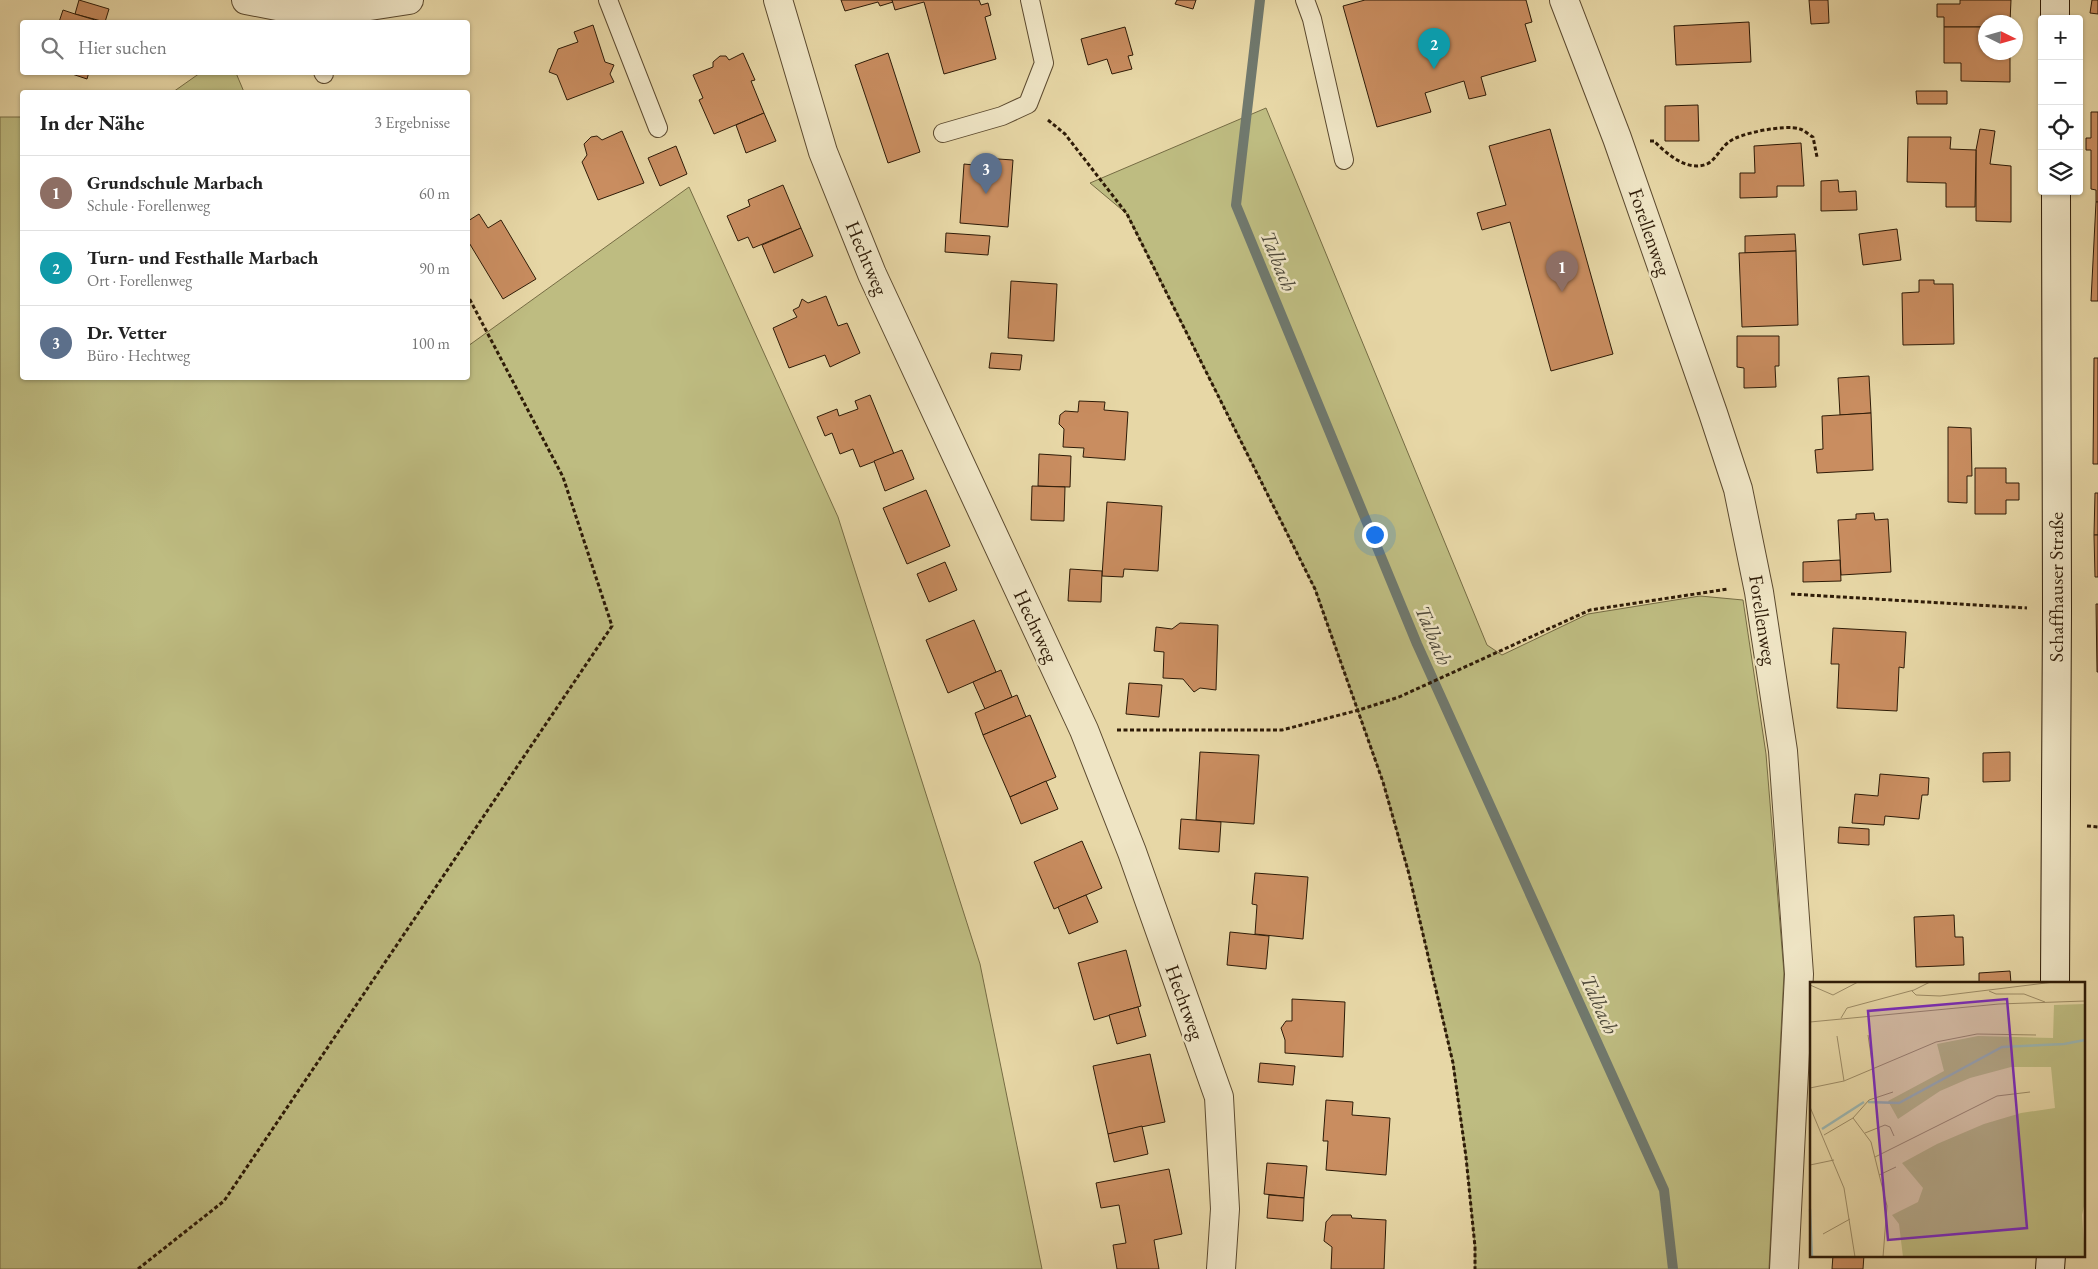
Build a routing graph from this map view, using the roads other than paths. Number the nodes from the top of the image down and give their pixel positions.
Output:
1 (246, 0) edge
2 (409, 0) edge
3 (608, 0) edge
4 (778, 0) edge
5 (1030, 0) edge
6 (1305, 0) edge
7 (1565, 0) edge
8 (2055, 0) edge
9 (2055, 15) edge
10 (318, 18) edge
11 (658, 128) dead end
12 (943, 133) dead end
13 (1344, 160) dead end
14 (2056, 195) edge
15 (2055, 982) edge
16 (2051, 1256) edge
17 (1221, 1269) edge
18 (1784, 1269) edge
19 (2050, 1269) edge

1 - 10 street
2 - 10 street
3 - 11 lane
4 - 17 street, Hechtweg
5 - 12 lane
6 - 13 lane
7 - 18 street, Forellenweg
8 - 9 street
14 - 15 street, Schaffhauser Straße
16 - 19 street

